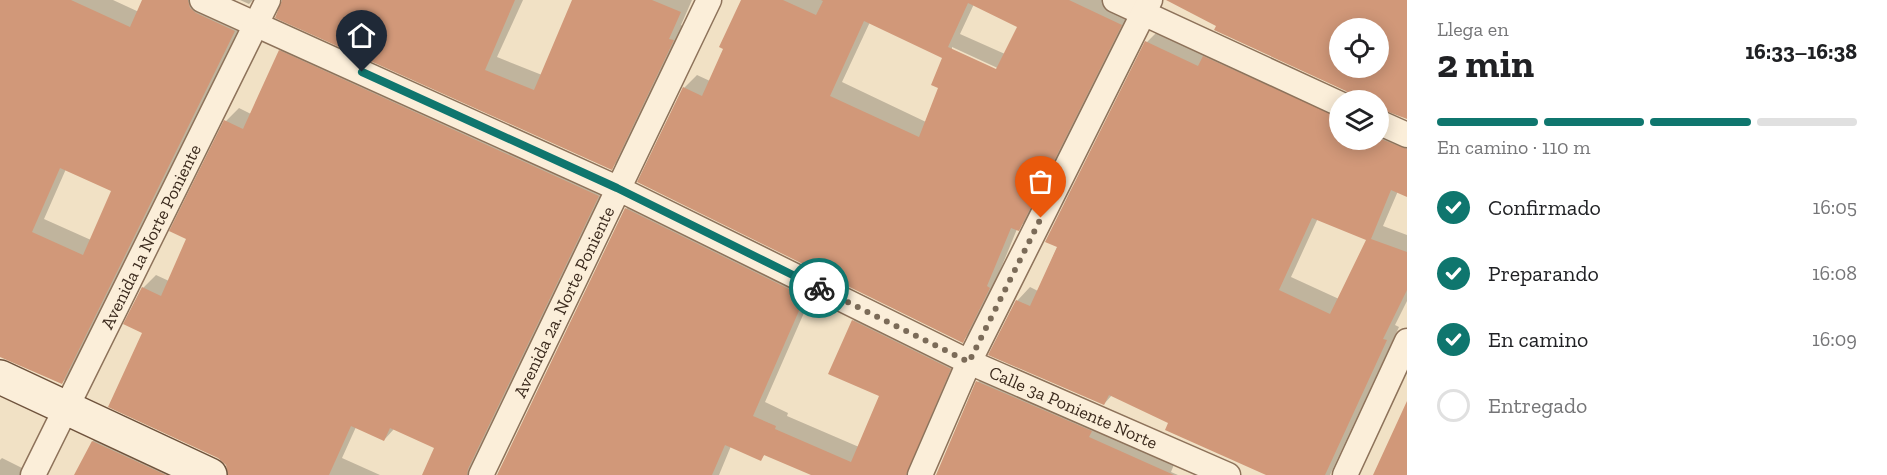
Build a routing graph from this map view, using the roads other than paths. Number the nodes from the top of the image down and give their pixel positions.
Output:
1 (202, 0) edge
2 (268, 0) edge
3 (709, 0) edge
4 (1115, 0) edge
5 (1146, 7) edge
6 (256, 24) junction
7 (1329, 98) edge
8 (1389, 127) edge
9 (1407, 135) edge
10 (617, 188) junction
11 (1407, 341) edge
12 (969, 362) junction
13 (0, 377) edge
14 (65, 409) junction
15 (33, 475) edge
16 (210, 475) edge
17 (481, 475) edge
18 (920, 475) edge
19 (1228, 475) edge
20 (1345, 475) edge

1 - 6 street, Calle 3a Poniente Norte
2 - 6 street, Avenida 1a Norte Poniente
3 - 10 street, Avenida 2a. Norte Poniente
4 - 5 street
5 - 7 street
5 - 12 street
6 - 10 street, Calle 3a Poniente Norte
6 - 14 street, Avenida 1a Norte Poniente
8 - 9 street
10 - 12 street, Calle 3a Poniente Norte
10 - 17 street, Avenida 2a. Norte Poniente
11 - 20 street
12 - 18 street
12 - 19 street, Calle 3a Poniente Norte
13 - 14 street
14 - 15 street, Avenida 1a Norte Poniente
14 - 16 street

